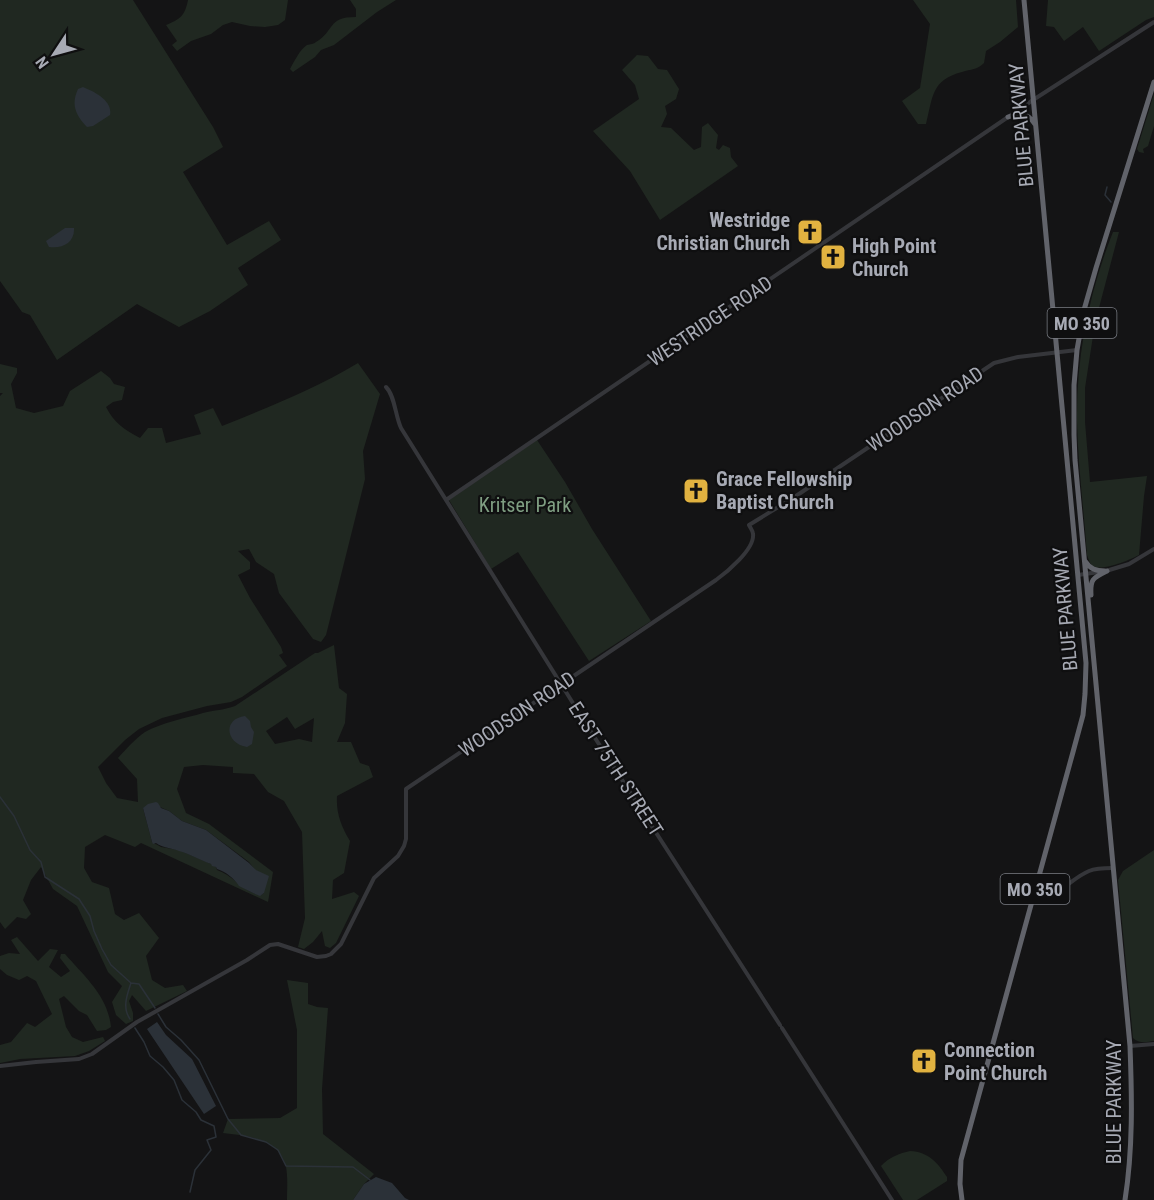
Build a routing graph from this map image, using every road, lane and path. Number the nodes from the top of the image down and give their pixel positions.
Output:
1 (1024, 0) edge
2 (1154, 22) edge
3 (1154, 82) edge
4 (1033, 100) junction
5 (1008, 117) junction
6 (1036, 125) junction
7 (1077, 350) junction
8 (1057, 352) junction
9 (386, 387) dead end
10 (446, 500) junction
11 (1154, 549) edge
12 (1084, 559) junction
13 (1107, 571) junction
14 (1085, 574) junction
15 (1078, 575) junction
16 (1090, 614) junction
17 (561, 685) junction
18 (1113, 868) junction
19 (1035, 891) junction
20 (1154, 1044) edge
21 (1130, 1046) junction
22 (0, 1066) edge
23 (892, 1200) edge
24 (962, 1200) edge
25 (1125, 1200) edge

1 - 4 highway, BLUE PARKWAY / MO 350
2 - 4 street, WESTRIDGE ROAD
3 - 7 highway, BLUE PARKWAY / MO 350
4 - 5 street, WESTRIDGE ROAD
4 - 6 highway, BLUE PARKWAY / MO 350
5 - 6 highway
5 - 10 street, WESTRIDGE ROAD
6 - 8 highway, BLUE PARKWAY / MO 350
7 - 8 street, WOODSON ROAD
7 - 12 highway, BLUE PARKWAY / MO 350
8 - 15 highway, BLUE PARKWAY / MO 350
8 - 17 street, WOODSON ROAD
9 - 10 street, EAST 75TH STREET
10 - 17 street, EAST 75TH STREET
11 - 13 street
12 - 13 highway
12 - 14 highway, BLUE PARKWAY / MO 350
13 - 14 street
13 - 16 highway
14 - 15 street
14 - 16 highway, BLUE PARKWAY / MO 350
15 - 19 highway, BLUE PARKWAY / MO 350
16 - 18 highway, BLUE PARKWAY / MO 350
17 - 22 street, WOODSON ROAD
17 - 23 street, EAST 75TH STREET
18 - 19 street
18 - 21 highway, BLUE PARKWAY / MO 350
19 - 24 highway, BLUE PARKWAY / MO 350
20 - 21 street
21 - 25 highway, BLUE PARKWAY / MO 350

